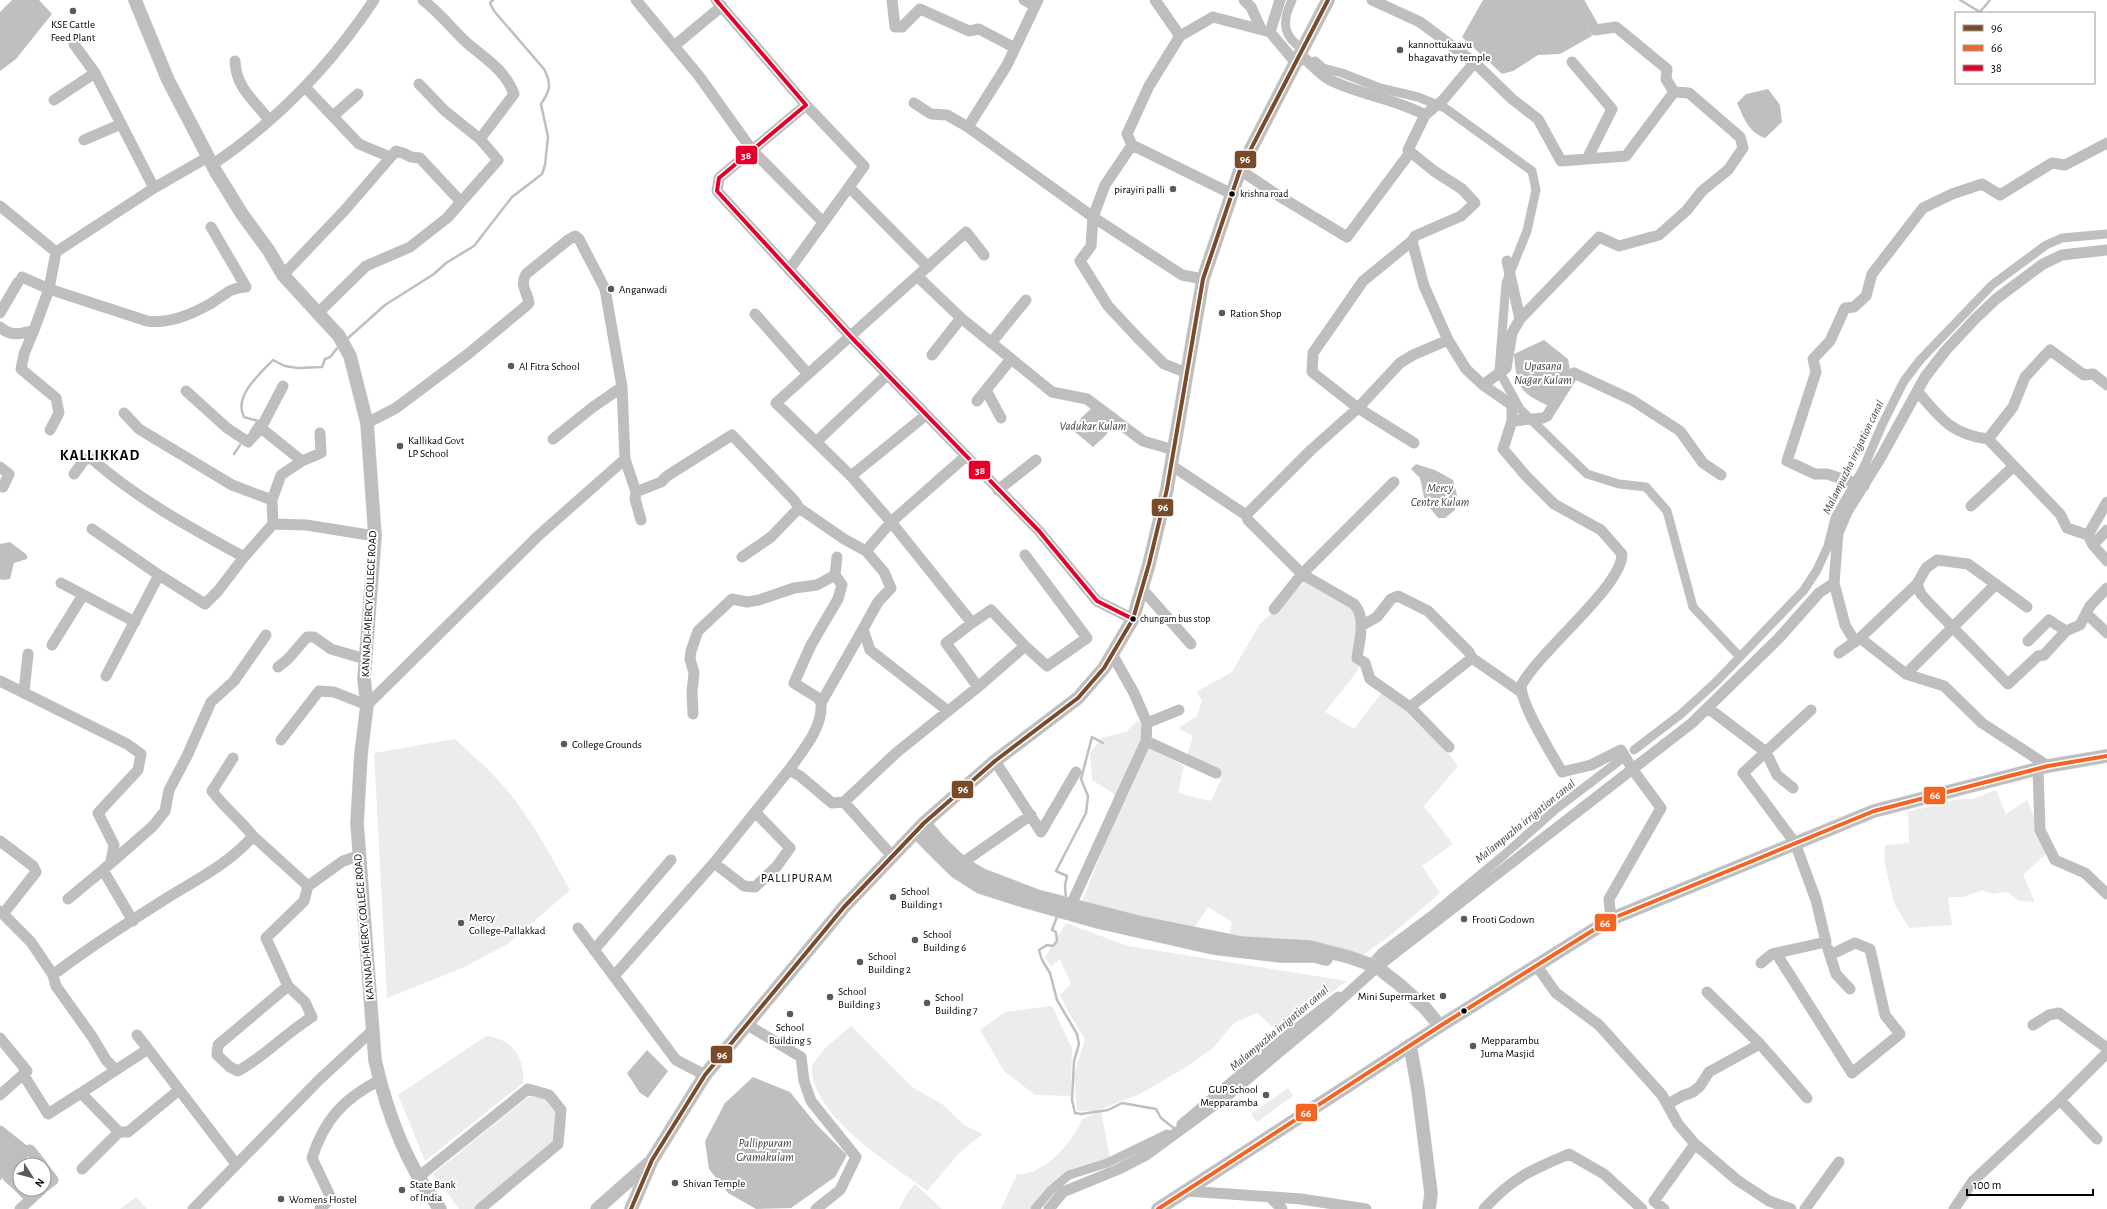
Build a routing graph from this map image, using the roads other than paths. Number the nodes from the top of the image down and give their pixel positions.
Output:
1 (135, 0) edge
2 (374, 0) edge
3 (423, 0) edge
4 (636, 0) edge
5 (892, 0) edge
6 (1024, 0) edge
7 (1155, 0) edge
8 (1244, 0) edge
9 (1280, 0) edge
10 (1328, 0) edge
11 (1372, 0) edge
12 (1578, 0) edge
13 (719, 3) edge
14 (1036, 3) edge
15 (1266, 31) junction
16 (1180, 36) junction
17 (74, 44) dead end
18 (674, 46) junction
19 (1015, 48) junction
20 (234, 61) dead end
21 (1572, 62) dead end
22 (1296, 63) junction
23 (1474, 63) junction
24 (95, 73) junction
25 (420, 84) dead end
26 (306, 88) junction
27 (1674, 92) junction
28 (358, 94) dead end
29 (54, 100) dead end
30 (914, 103) dead end
31 (806, 105) junction
32 (1425, 115) junction
33 (333, 116) junction
34 (270, 120) junction
35 (120, 124) junction
36 (968, 127) junction
37 (480, 139) junction
38 (84, 140) dead end
39 (2107, 143) edge
40 (1132, 145) junction
41 (752, 150) junction
42 (1408, 150) junction
43 (390, 157) junction
44 (1587, 159) junction
45 (210, 161) junction
46 (1240, 170) junction
47 (848, 187) junction
48 (154, 188) junction
49 (1232, 194) junction
50 (462, 202) junction
51 (0, 206) edge
52 (1093, 218) junction
53 (823, 222) junction
54 (212, 227) dead end
55 (1412, 241) junction
56 (2107, 250) edge
57 (56, 252) junction
58 (984, 255) dead end
59 (1507, 261) dead end
60 (928, 267) junction
61 (789, 270) junction
62 (283, 274) junction
63 (917, 276) junction
64 (1203, 279) junction
65 (49, 289) junction
66 (1026, 300) dead end
67 (0, 313) edge
68 (318, 313) junction
69 (754, 314) dead end
70 (961, 318) junction
71 (1520, 319) junction
72 (0, 328) edge
73 (34, 330) junction
74 (850, 337) junction
75 (1448, 340) junction
76 (991, 343) junction
77 (932, 355) dead end
78 (1011, 359) junction
79 (1187, 373) junction
80 (808, 374) junction
81 (887, 375) junction
82 (2107, 385) edge
83 (283, 386) dead end
84 (1484, 386) junction
85 (622, 387) junction
86 (986, 390) junction
87 (186, 391) dead end
88 (1917, 391) junction
89 (977, 400) dead end
90 (1358, 408) junction
91 (124, 413) dead end
92 (926, 415) junction
93 (1001, 418) dead end
94 (1512, 421) junction
95 (367, 423) junction
96 (261, 428) junction
97 (50, 430) dead end
98 (320, 433) dead end
99 (553, 439) dead end
100 (1988, 439) junction
101 (816, 442) junction
102 (1414, 443) dead end
103 (1174, 450) junction
104 (966, 456) junction
105 (625, 459) junction
106 (1036, 460) dead end
107 (302, 461) junction
108 (1171, 464) junction
109 (0, 466) edge
110 (2014, 466) junction
111 (74, 474) dead end
112 (851, 476) junction
113 (1721, 476) dead end
114 (1394, 482) dead end
115 (1860, 485) junction
116 (3, 487) dead end
117 (998, 490) junction
118 (636, 492) junction
119 (272, 500) junction
120 (2107, 502) edge
121 (1971, 506) dead end
122 (799, 508) junction
123 (1246, 515) junction
124 (640, 520) dead end
125 (891, 522) junction
126 (273, 524) junction
127 (92, 529) dead end
128 (2107, 530) edge
129 (375, 536) junction
130 (2090, 540) junction
131 (866, 551) junction
132 (1025, 555) dead end
133 (244, 557) junction
134 (742, 557) dead end
135 (837, 557) dead end
136 (2107, 561) edge
137 (1302, 574) junction
138 (835, 575) junction
139 (159, 576) junction
140 (61, 583) dead end
141 (1834, 583) junction
142 (1917, 584) junction
143 (1996, 584) junction
144 (2107, 588) edge
145 (1142, 589) junction
146 (83, 595) junction
147 (2027, 607) dead end
148 (1274, 609) dead end
149 (2087, 614) junction
150 (1133, 619) junction
151 (135, 622) junction
152 (972, 623) junction
153 (1361, 626) junction
154 (1952, 626) junction
155 (863, 629) junction
156 (2066, 631) junction
157 (2107, 633) edge
158 (266, 635) dead end
159 (1857, 640) junction
160 (2028, 641) dead end
161 (1191, 644) dead end
162 (52, 645) dead end
163 (1025, 646) junction
164 (1839, 653) dead end
165 (28, 654) dead end
166 (1112, 654) junction
167 (1472, 658) junction
168 (365, 659) junction
169 (278, 667) dead end
170 (1906, 674) junction
171 (106, 676) dead end
172 (0, 681) edge
173 (978, 687) junction
174 (24, 692) junction
175 (1521, 692) junction
176 (820, 703) junction
177 (367, 705) junction
178 (1410, 707) junction
179 (1708, 708) junction
180 (1179, 710) dead end
181 (1811, 710) dead end
182 (948, 711) junction
183 (693, 714) dead end
184 (1147, 723) junction
185 (281, 740) dead end
186 (1146, 741) junction
187 (1449, 747) dead end
188 (1766, 752) junction
189 (2107, 756) edge
190 (233, 758) dead end
191 (995, 761) junction
192 (2043, 767) junction
193 (789, 770) junction
194 (1633, 770) junction
195 (1076, 772) dead end
196 (1216, 773) dead end
197 (1793, 788) dead end
198 (844, 802) junction
199 (756, 813) junction
200 (1031, 815) junction
201 (920, 828) junction
202 (253, 836) junction
203 (0, 841) edge
204 (1795, 843) junction
205 (358, 856) junction
206 (892, 856) junction
207 (671, 860) dead end
208 (111, 861) junction
209 (714, 863) junction
210 (962, 863) junction
211 (103, 870) junction
212 (308, 886) junction
213 (2107, 894) edge
214 (68, 899) dead end
215 (1071, 905) junction
216 (1, 912) edge
217 (1611, 919) junction
218 (133, 921) junction
219 (578, 928) dead end
220 (1826, 942) junction
221 (594, 950) junction
222 (1776, 953) junction
223 (1830, 955) junction
224 (1761, 963) dead end
225 (1536, 965) junction
226 (1374, 970) junction
227 (54, 975) junction
228 (614, 976) junction
229 (288, 986) junction
230 (1850, 989) dead end
231 (1707, 992) dead end
232 (746, 1024) junction
233 (2033, 1025) dead end
234 (1436, 1028) junction
235 (373, 1030) junction
236 (137, 1036) dead end
237 (0, 1038) edge
238 (1760, 1044) junction
239 (1410, 1045) junction
240 (2107, 1048) edge
241 (148, 1050) junction
242 (2107, 1053) edge
243 (116, 1070) junction
244 (23, 1074) junction
245 (705, 1075) junction
246 (380, 1080) junction
247 (179, 1090) junction
248 (81, 1092) junction
249 (0, 1095) edge
250 (1807, 1098) dead end
251 (2060, 1100) junction
252 (1668, 1104) junction
253 (0, 1131) edge
254 (119, 1132) junction
255 (2097, 1139) dead end
256 (1695, 1144) junction
257 (25, 1151) junction
258 (21, 1157) edge
259 (36, 1157) edge
260 (652, 1160) junction
261 (1839, 1162) dead end
262 (236, 1164) junction
263 (82, 1169) dead end
264 (12, 1171) edge
265 (417, 1178) junction
266 (12, 1181) edge
267 (1186, 1191) junction
268 (1270, 1197) junction
269 (31, 1199) edge
270 (1651, 1205) edge
271 (20, 1209) edge
272 (192, 1209) edge
273 (320, 1209) edge
274 (440, 1209) edge
275 (480, 1209) edge
276 (598, 1209) edge
277 (631, 1209) edge
278 (816, 1209) edge
279 (1049, 1209) edge
280 (1158, 1209) edge
281 (1282, 1209) edge
282 (1366, 1209) edge
283 (1429, 1209) edge
284 (1484, 1209) edge
285 (1642, 1209) edge
286 (1664, 1209) edge
287 (1791, 1209) edge
288 (1805, 1209) edge
289 (1954, 1209) edge

1 - 45 main road, KANNADI-MERCY COLLEGE ROAD
2 - 26 street
3 - 37 street
4 - 18 street
5 - 19 street
6 - 14 street
7 - 16 street
8 - 15 street
9 - 15 street
10 - 22 main road
11 - 23 street
12 - 27 street
13 - 18 street
13 - 31 street
14 - 19 street
15 - 16 street
15 - 22 street
16 - 40 street
17 - 24 street
18 - 41 street
19 - 36 street
20 - 34 street
21 - 44 street
22 - 32 street
22 - 46 main road
23 - 32 street
23 - 44 street
24 - 29 street
24 - 35 street
25 - 37 street
26 - 33 street
26 - 34 street
27 - 44 street
27 - 71 street
28 - 33 street
30 - 36 street
31 - 41 street
31 - 47 street
32 - 42 street
33 - 43 street
34 - 45 street
35 - 38 street
35 - 48 street
36 - 52 street
37 - 50 street
39 - 115 street
40 - 49 street
40 - 52 street
41 - 53 street
41 - 61 street
42 - 46 street
42 - 55 street
43 - 50 street
43 - 62 street
45 - 48 street
45 - 62 main road, KANNADI-MERCY COLLEGE ROAD
46 - 49 main road
47 - 53 street
47 - 60 street
48 - 57 street
49 - 64 main road
50 - 68 street
51 - 57 street
52 - 64 street
52 - 79 street
53 - 61 street
54 - 65 street
55 - 75 street
55 - 90 street
56 - 88 street
57 - 65 street
58 - 60 street
59 - 71 street
60 - 63 street
61 - 74 street
62 - 68 main road, KANNADI-MERCY COLLEGE ROAD
63 - 70 street
63 - 74 street
64 - 79 main road
65 - 67 street
65 - 73 street
66 - 76 street
68 - 95 main road, KANNADI-MERCY COLLEGE ROAD
69 - 80 street
70 - 76 street
70 - 77 street
71 - 84 street
72 - 73 street
73 - 97 street
74 - 80 street
74 - 81 street
75 - 84 street
75 - 90 street
76 - 78 street
78 - 86 street
78 - 103 street
79 - 103 main road
80 - 101 street
81 - 92 street
81 - 101 street
82 - 100 street
83 - 96 street
84 - 94 street
85 - 95 street
85 - 99 street
85 - 105 street
86 - 89 street
86 - 93 street
87 - 96 street
88 - 100 street
88 - 115 street
90 - 102 street
90 - 123 street
91 - 119 street
92 - 104 street
92 - 112 street
94 - 113 street
94 - 175 street
95 - 129 main road, KANNADI-MERCY COLLEGE ROAD
96 - 107 street
98 - 107 street
100 - 110 street
101 - 112 street
103 - 108 main road
104 - 117 street
104 - 125 street
105 - 118 street
105 - 177 street
106 - 117 street
107 - 119 street
108 - 123 street
108 - 145 main road
109 - 116 street
110 - 121 street
110 - 130 street
111 - 133 street
112 - 125 street
114 - 137 street
115 - 141 street
117 - 150 street
118 - 122 street
118 - 124 street
119 - 126 street
120 - 130 street
122 - 131 street
122 - 134 street
123 - 137 street
125 - 131 street
125 - 152 street
126 - 129 street
126 - 133 street
127 - 139 street
128 - 130 street
129 - 168 main road, KANNADI-MERCY COLLEGE ROAD
130 - 136 street
131 - 155 street
132 - 163 street
133 - 139 street
135 - 138 street
137 - 148 street
137 - 153 street
138 - 176 street
138 - 183 street
139 - 151 street
140 - 146 street
141 - 159 street
141 - 179 street
142 - 143 street
142 - 154 street
142 - 159 street
143 - 147 street
143 - 154 street
144 - 149 street
145 - 150 main road
145 - 161 street
146 - 151 street
146 - 162 street
149 - 156 street
149 - 157 street
150 - 166 main road
151 - 171 street
152 - 163 street
152 - 173 street
153 - 167 street
153 - 178 street
154 - 156 street
154 - 170 street
155 - 176 street
155 - 182 street
156 - 160 street
158 - 208 street
159 - 164 street
159 - 170 street
163 - 173 street
165 - 174 street
166 - 184 street
166 - 191 main road
167 - 175 street
167 - 178 street
168 - 169 street
168 - 177 main road, KANNADI-MERCY COLLEGE ROAD
170 - 192 street
172 - 174 street
173 - 182 street
174 - 208 street
175 - 194 street
176 - 193 street
177 - 185 street
177 - 205 main road, KANNADI-MERCY COLLEGE ROAD
178 - 187 street
179 - 188 street
179 - 194 street
180 - 184 street
181 - 188 street
182 - 198 street
184 - 186 street
186 - 196 street
186 - 215 street
188 - 197 street
188 - 204 street
189 - 192 main road
190 - 202 street
191 - 200 street
191 - 201 main road
192 - 204 main road
192 - 213 street
193 - 198 street
193 - 199 street
194 - 217 street
194 - 226 street
195 - 200 street
198 - 206 street
199 - 209 street
199 - 209 street
200 - 210 street
201 - 206 main road
201 - 210 main road
201 - 226 main road
202 - 212 street
202 - 218 street
203 - 216 street
204 - 217 main road
204 - 220 street
205 - 212 street
205 - 235 main road, KANNADI-MERCY COLLEGE ROAD
206 - 232 main road
207 - 221 street
208 - 211 street
209 - 228 street
210 - 215 main road
211 - 214 street
211 - 218 street
212 - 229 street
215 - 226 main road
216 - 227 street
217 - 225 main road
218 - 227 street
219 - 221 street
220 - 222 street
220 - 223 street
221 - 228 street
222 - 223 street
222 - 224 street
223 - 230 street
225 - 234 main road
225 - 252 street
226 - 234 main road
226 - 279 street
227 - 243 street
228 - 245 street
229 - 229 street
231 - 238 street
232 - 245 main road
232 - 278 street
233 - 240 street
234 - 239 main road
235 - 246 main road, KANNADI-MERCY COLLEGE ROAD
235 - 262 street
236 - 241 street
237 - 244 street
238 - 250 street
238 - 252 street
239 - 267 main road
239 - 283 main road
241 - 243 street
241 - 247 street
242 - 251 street
243 - 248 street
244 - 248 street
244 - 249 street
245 - 260 main road
246 - 265 main road, KANNADI-MERCY COLLEGE ROAD
246 - 273 street
247 - 254 street
247 - 262 street
248 - 254 street
251 - 255 street
251 - 289 street
252 - 256 street
253 - 257 street
254 - 263 street
256 - 270 street
256 - 287 street
257 - 258 street
257 - 259 street
260 - 276 main road
260 - 277 main road
261 - 288 street
262 - 272 street
264 - 266 street
265 - 274 main road, KANNADI-MERCY COLLEGE ROAD
265 - 275 street
267 - 268 street
267 - 280 main road
268 - 281 street
268 - 282 street
269 - 271 street
270 - 286 street
284 - 285 street

